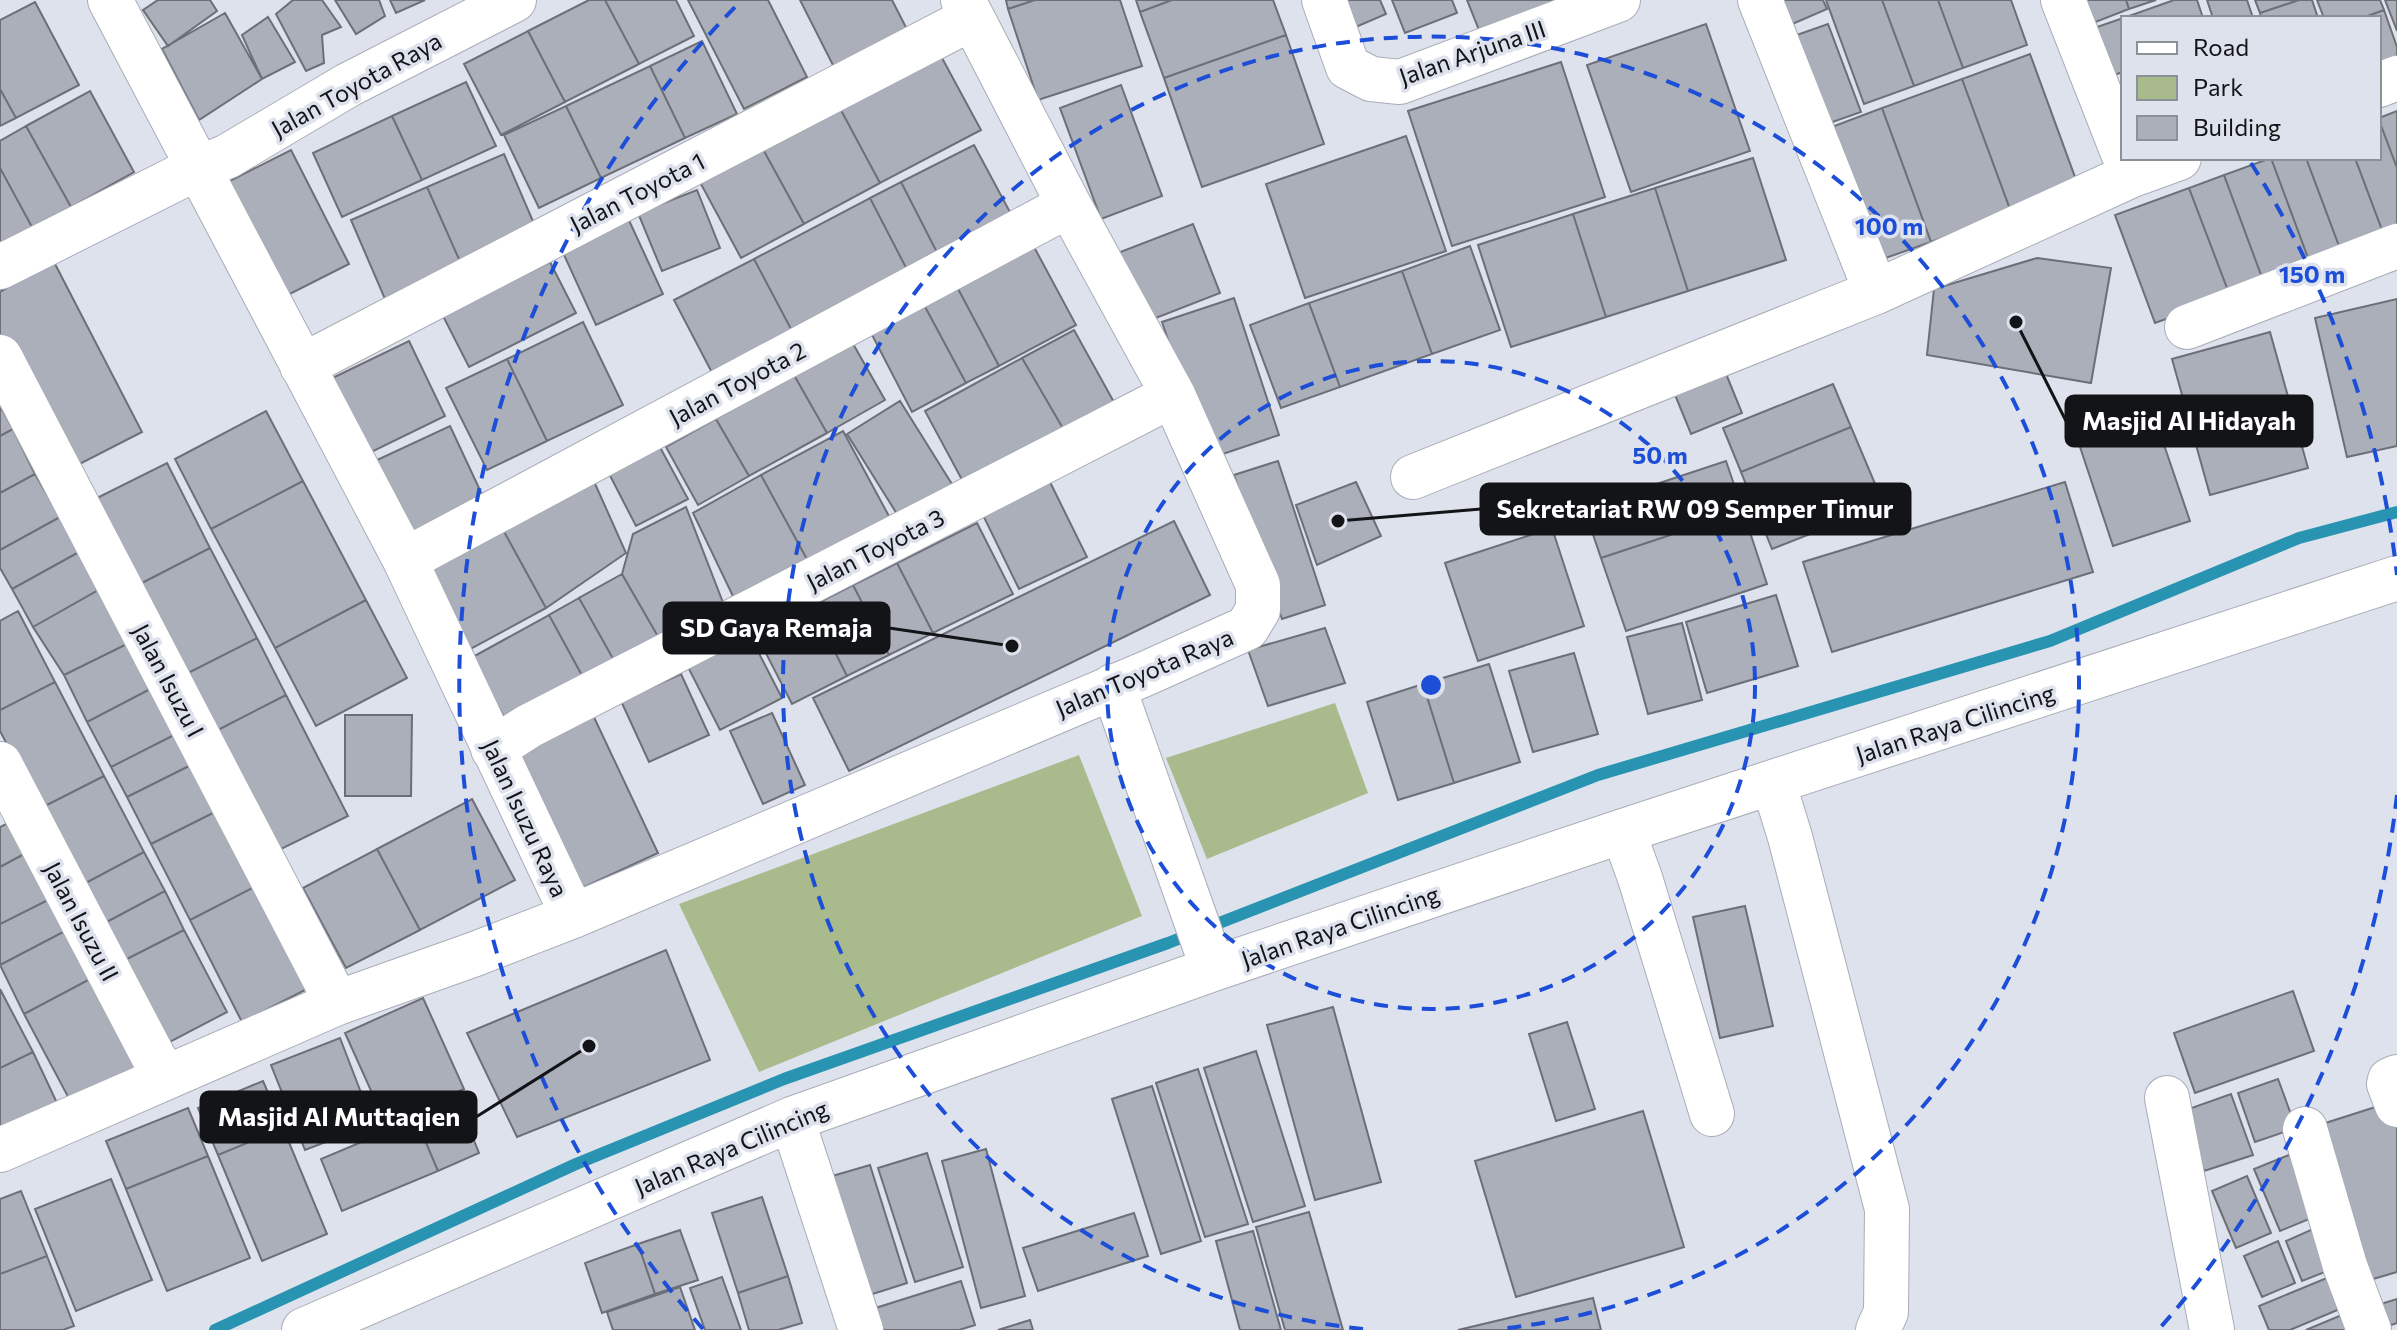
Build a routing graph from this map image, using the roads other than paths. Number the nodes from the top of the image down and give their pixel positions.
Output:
1 (110, 0) edge
2 (514, 0) edge
3 (1324, 0) edge
4 (1618, 0) edge
5 (1760, 0) edge
6 (2063, 0) edge
7 (968, 9) edge
8 (2121, 147) edge
9 (2153, 160) edge
10 (2127, 162) edge
11 (199, 169) junction
12 (1069, 205) junction
13 (2397, 246) edge
14 (0, 267) edge
15 (1876, 292) junction
16 (2187, 327) dead end
17 (0, 357) edge
18 (302, 366) junction
19 (1173, 395) junction
20 (1413, 477) dead end
21 (405, 560) junction
22 (2397, 578) edge
23 (1113, 686) junction
24 (493, 749) junction
25 (0, 764) edge
26 (1773, 782) junction
27 (1623, 831) junction
28 (573, 916) junction
29 (1209, 956) junction
30 (337, 1003) junction
31 (164, 1077) junction
32 (2397, 1077) edge
33 (2167, 1098) dead end
34 (2397, 1105) edge
35 (1712, 1114) dead end
36 (792, 1119) junction
37 (2305, 1129) dead end
38 (0, 1150) edge
39 (304, 1330) edge
40 (861, 1330) edge
41 (1878, 1330) edge
42 (2212, 1330) edge
43 (2369, 1330) edge

1 - 11 street, Jalan Isuzu Raya
2 - 11 street, Jalan Toyota Raya
3 - 4 street, Jalan Arjuna III
5 - 15 street
6 - 8 street
7 - 12 street, Jalan Toyota Raya
7 - 18 street, Jalan Toyota 1
9 - 10 street
10 - 15 street
11 - 14 street
11 - 18 street, Jalan Isuzu Raya
12 - 19 street, Jalan Toyota Raya
12 - 21 street, Jalan Toyota 2
13 - 16 street
15 - 20 street
17 - 30 street, Jalan Isuzu I
18 - 21 street, Jalan Isuzu Raya
19 - 23 street, Jalan Toyota Raya
19 - 24 street, Jalan Toyota 3
21 - 24 street, Jalan Isuzu Raya
22 - 26 street, Jalan Raya Cilincing
23 - 28 street, Jalan Toyota Raya
23 - 29 street
24 - 28 street, Jalan Isuzu Raya
25 - 31 street, Jalan Isuzu II
26 - 27 street, Jalan Raya Cilincing
26 - 41 street
27 - 29 street, Jalan Raya Cilincing
27 - 35 street
28 - 30 street, Jalan Isuzu Raya
29 - 36 street, Jalan Raya Cilincing
30 - 31 street, Jalan Isuzu Raya
31 - 38 street, Jalan Isuzu Raya
32 - 34 street
33 - 42 street
36 - 39 street, Jalan Raya Cilincing
36 - 40 street
37 - 43 street

